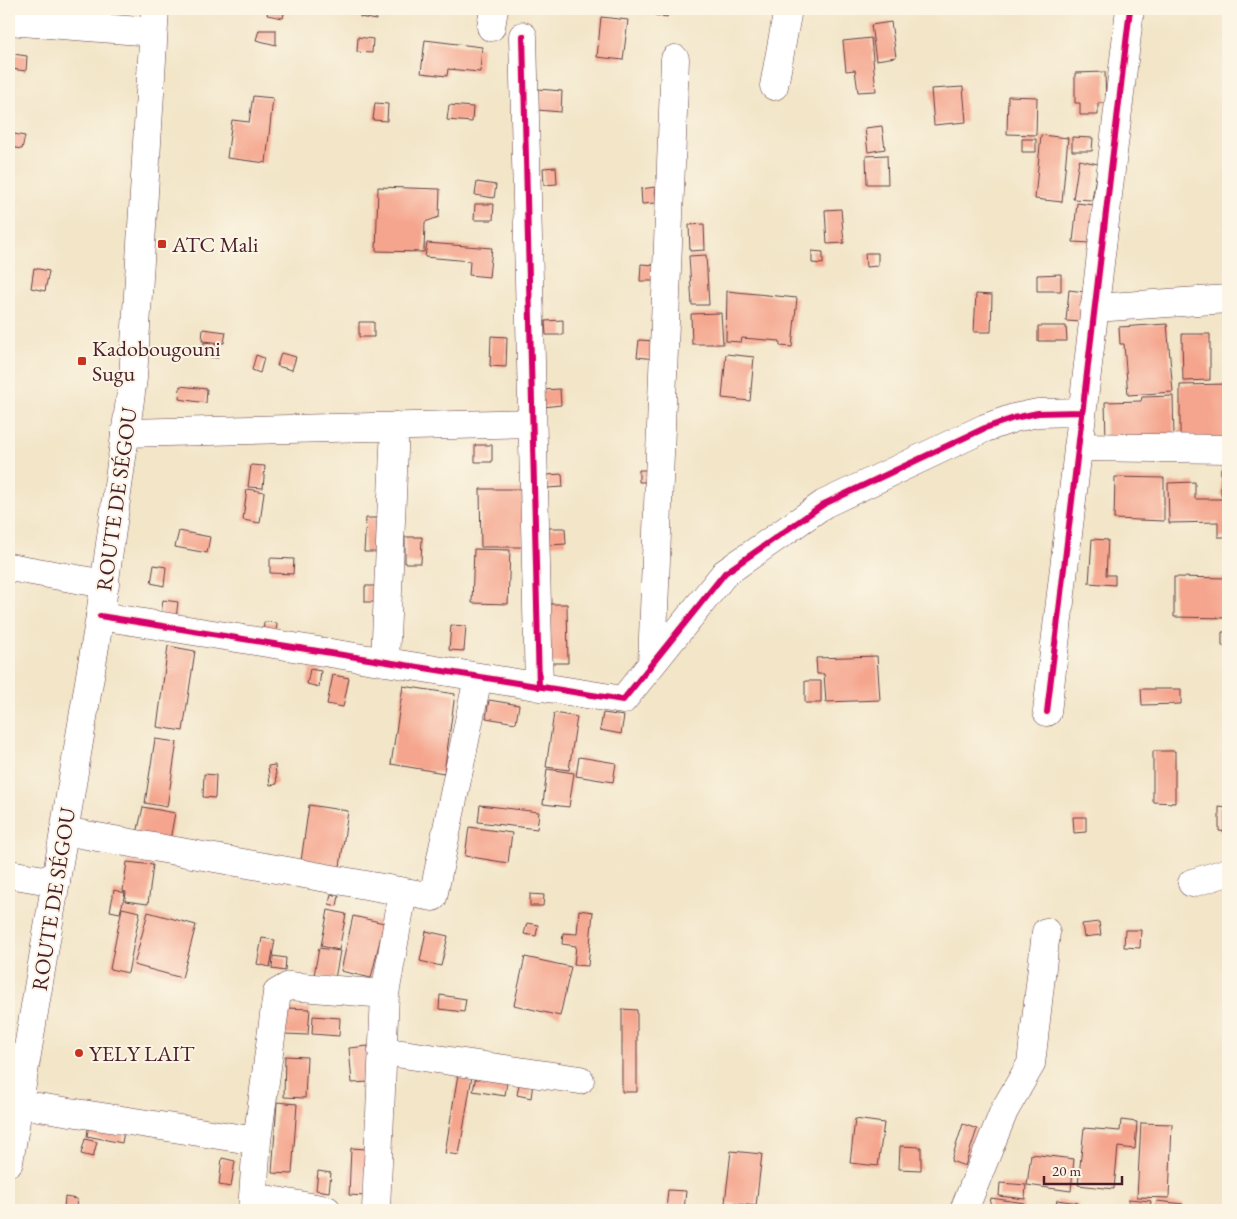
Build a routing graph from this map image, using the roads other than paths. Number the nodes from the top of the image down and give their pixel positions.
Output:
1 (788, 9) edge
2 (1130, 9) edge
3 (154, 20) edge
4 (9, 21) edge
5 (523, 36) dead end
6 (675, 59) dead end
7 (774, 86) dead end
8 (1228, 300) edge
9 (1094, 308) junction
10 (1081, 412) junction
11 (532, 423) junction
12 (395, 426) junction
13 (125, 434) junction
14 (1078, 447) junction
15 (1228, 449) edge
16 (9, 567) edge
17 (105, 584) junction
18 (100, 616) junction
19 (385, 662) junction
20 (652, 664) junction
21 (478, 677) junction
22 (539, 687) junction
23 (1047, 712) dead end
24 (64, 831) junction
25 (1228, 872) edge
26 (9, 874) edge
27 (56, 882) junction
28 (1192, 883) dead end
29 (403, 892) junction
30 (1046, 932) dead end
31 (385, 994) junction
32 (382, 1051) junction
33 (580, 1080) dead end
34 (19, 1104) junction
35 (257, 1141) junction
36 (9, 1162) edge
37 (254, 1203) edge
38 (328, 1210) edge
39 (376, 1210) edge
40 (964, 1210) edge

1 - 7 main road
2 - 9 main road
3 - 4 main road
3 - 13 main road, ROUTE DE SÉGOU
5 - 11 main road
6 - 20 main road
8 - 9 main road
9 - 10 main road
10 - 14 main road
10 - 20 main road
11 - 12 main road
11 - 22 main road
12 - 13 main road
12 - 19 main road
13 - 17 main road, ROUTE DE SÉGOU
14 - 15 main road
14 - 23 main road
16 - 17 main road
17 - 18 main road, ROUTE DE SÉGOU
18 - 19 main road
18 - 24 main road, ROUTE DE SÉGOU
19 - 21 main road
20 - 22 main road
21 - 22 main road
21 - 29 main road
24 - 27 main road, ROUTE DE SÉGOU
24 - 29 main road
25 - 28 main road
26 - 27 main road
27 - 34 main road, ROUTE DE SÉGOU
29 - 31 main road
30 - 40 main road
31 - 32 main road
31 - 35 main road
32 - 33 main road
32 - 39 main road
34 - 35 main road
34 - 36 main road, ROUTE DE SÉGOU
35 - 37 main road
37 - 38 main road

